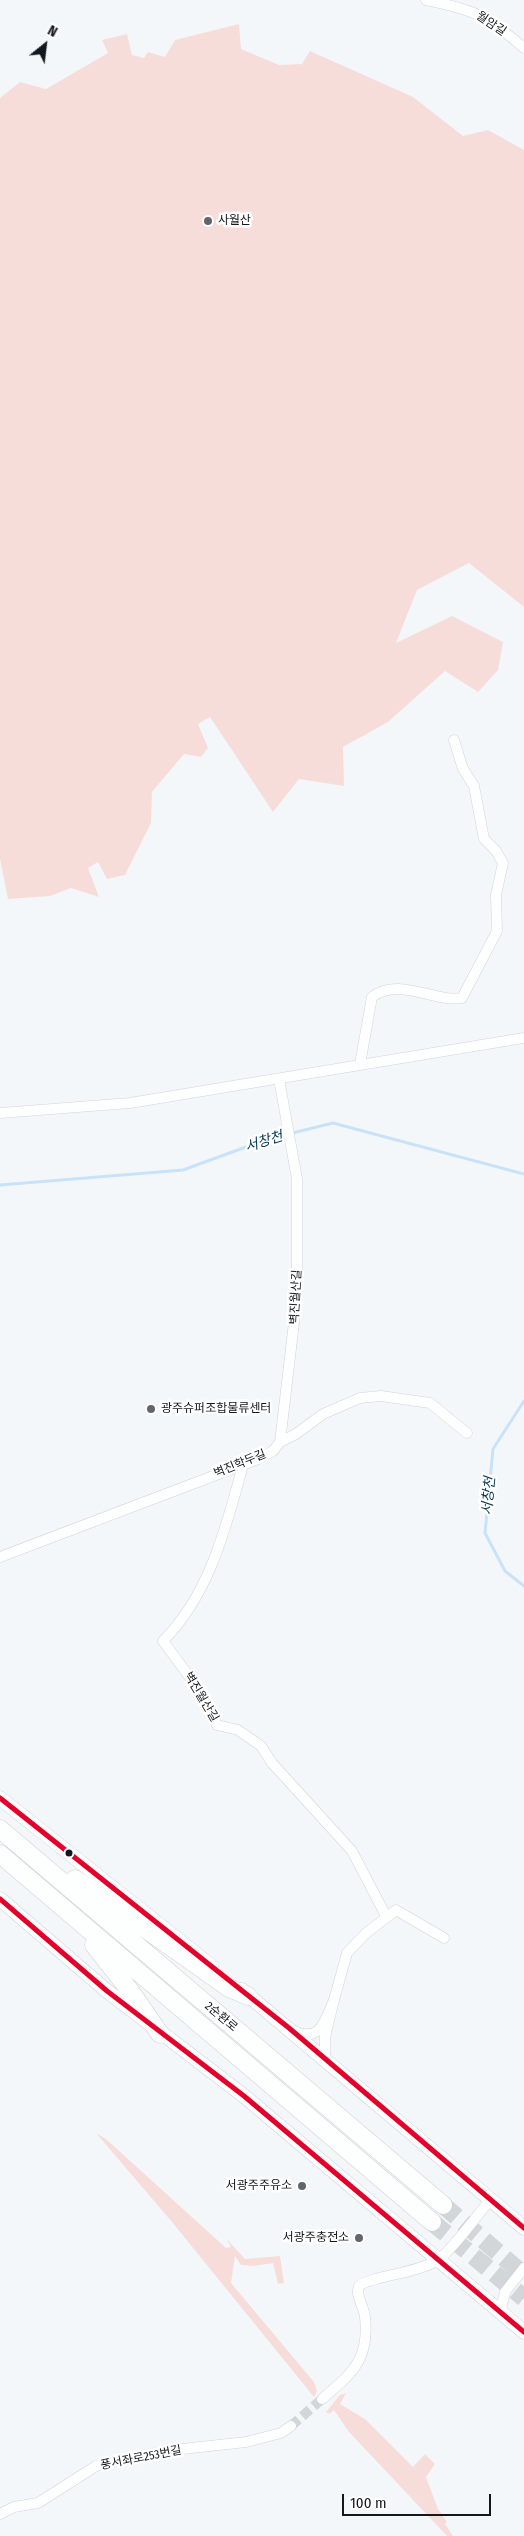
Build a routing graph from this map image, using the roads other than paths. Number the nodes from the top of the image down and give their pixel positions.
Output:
1 (426, 0) edge
2 (524, 48) edge
3 (454, 740) dead end
4 (524, 1038) edge
5 (360, 1064) junction
6 (279, 1079) junction
7 (0, 1113) edge
8 (468, 1433) dead end
9 (280, 1442) junction
10 (243, 1465) junction
11 (0, 1557) edge
12 (0, 1798) edge
13 (0, 1828) edge
14 (0, 1854) edge
15 (46, 1893) junction
16 (0, 1899) edge
17 (386, 1916) junction
18 (444, 1938) dead end
19 (248, 1996) junction
20 (334, 2000) junction
21 (289, 2028) junction
22 (160, 2034) junction
23 (325, 2060) junction
24 (490, 2200) junction
25 (443, 2205) tunnel mouth
26 (432, 2222) tunnel mouth
27 (524, 2228) edge
28 (438, 2261) junction
29 (524, 2268) edge
30 (500, 2313) junction
31 (524, 2332) edge
32 (322, 2399) tunnel mouth
33 (291, 2426) tunnel mouth
34 (0, 2514) edge

1 - 2 street, 월암길
3 - 5 street
4 - 5 street
5 - 6 street
6 - 7 street
6 - 9 street, 벽진월산길
8 - 9 street, 벽진학두길
9 - 10 street, 벽진학두길
10 - 11 street, 벽진학두길
10 - 17 street, 벽진월산길
12 - 19 street
13 - 19 highway
13 - 25 highway, 2순환로
14 - 15 highway, 2순환로
15 - 22 highway
15 - 26 highway, 2순환로
16 - 22 street
17 - 18 street
17 - 20 street
19 - 21 street
20 - 21 street
20 - 23 street
21 - 23 street
22 - 28 street
23 - 24 street
24 - 27 street
24 - 28 street
28 - 30 street
28 - 32 street
29 - 30 street
30 - 31 street
33 - 34 street, 풍서좌로253번길

